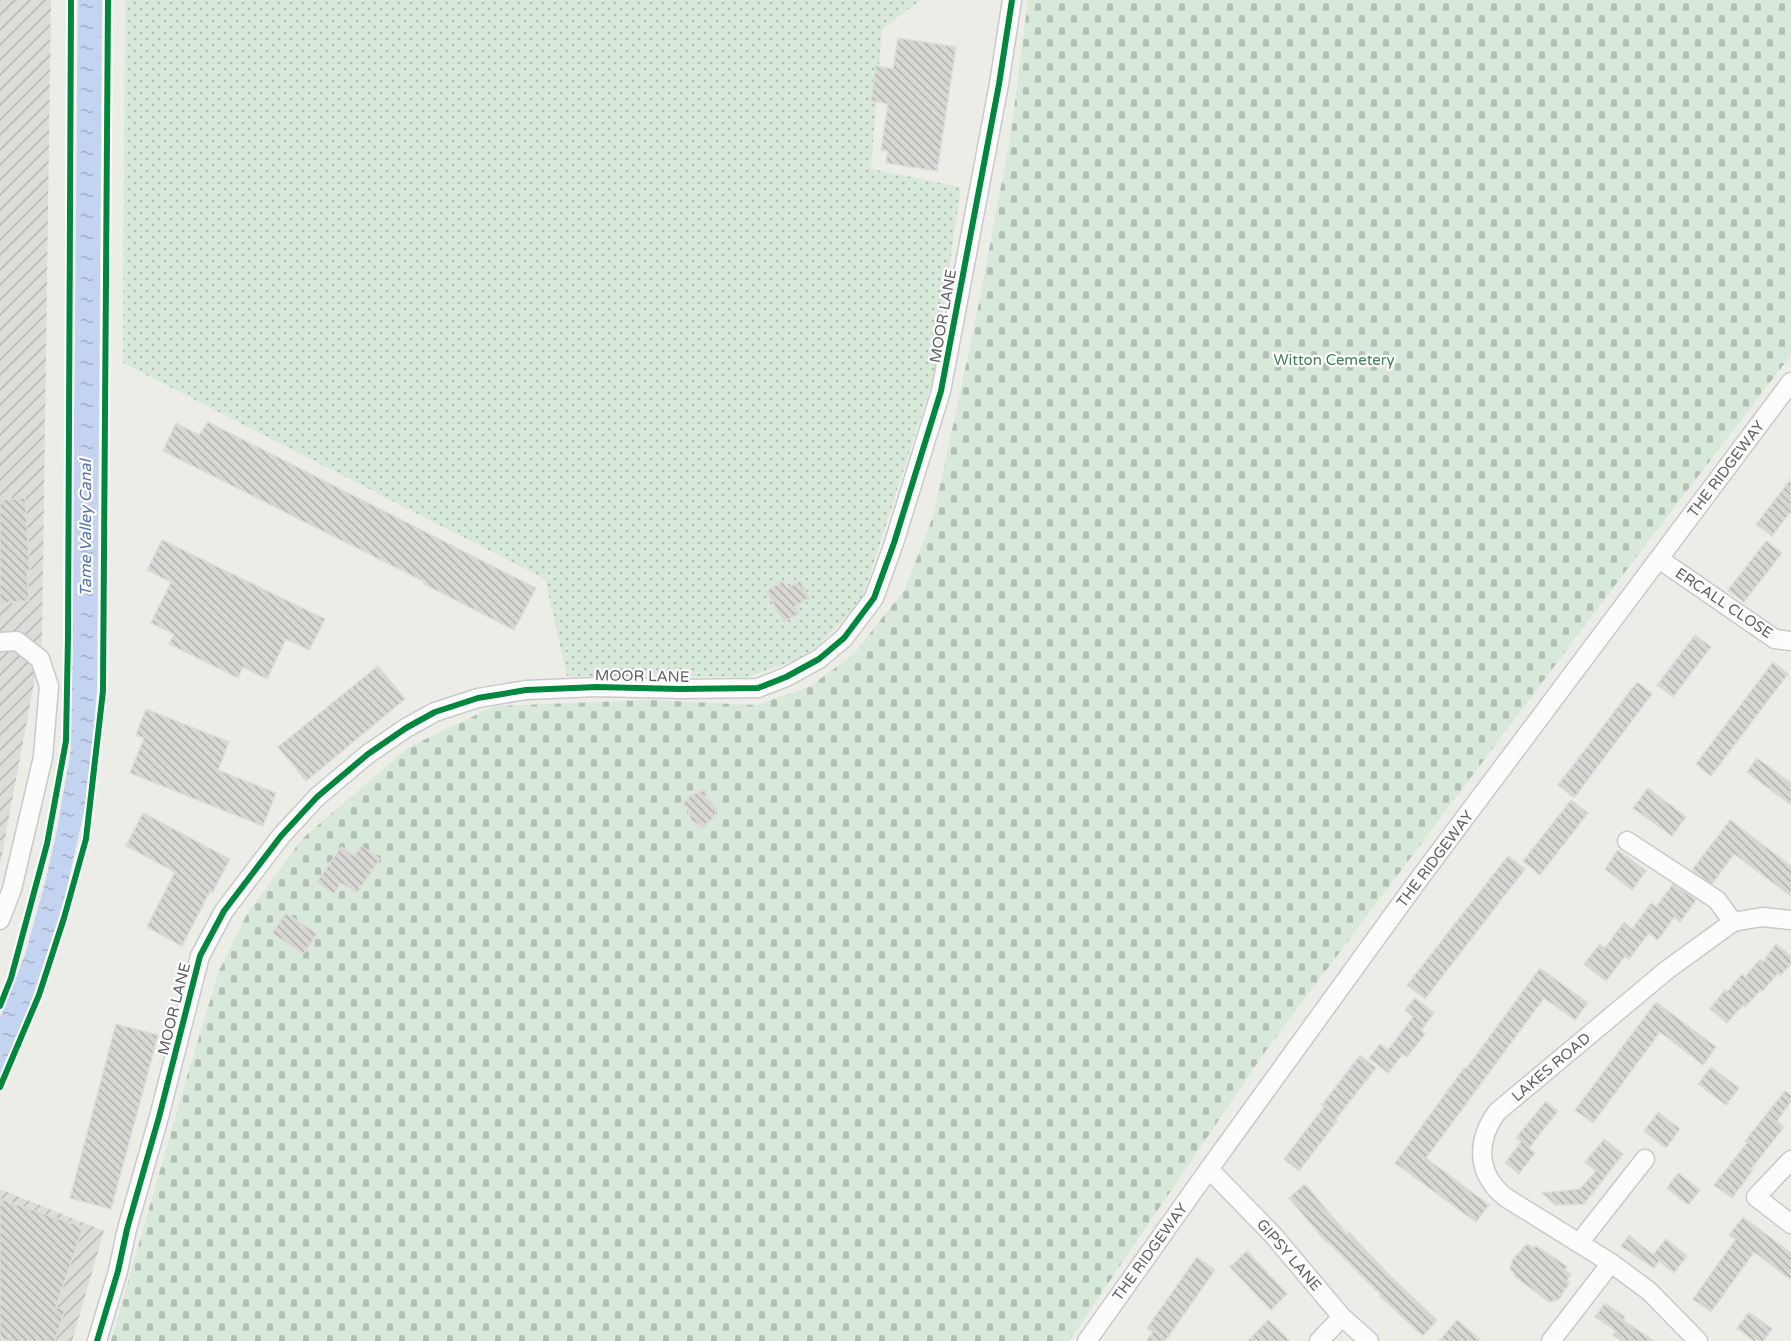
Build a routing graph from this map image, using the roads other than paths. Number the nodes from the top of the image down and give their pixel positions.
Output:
1 (1012, 0) edge
2 (1791, 382) edge
3 (1659, 560) junction
4 (1791, 641) edge
5 (0, 642) edge
6 (1627, 841) dead end
7 (0, 920) edge
8 (1791, 920) edge
9 (1732, 922) junction
10 (1645, 1159) dead end
11 (1791, 1160) edge
12 (1209, 1169) junction
13 (1791, 1224) edge
14 (1579, 1243) junction
15 (1611, 1263) junction
16 (1342, 1317) junction
17 (97, 1341) edge
18 (1087, 1341) edge
19 (1319, 1341) edge
20 (1369, 1341) edge
21 (1551, 1341) edge
22 (1698, 1341) edge

1 - 17 street, MOOR LANE
2 - 3 street, THE RIDGEWAY
3 - 4 street, ERCALL CLOSE
3 - 12 street, THE RIDGEWAY
5 - 7 street
6 - 9 street
8 - 9 street, LAKES ROAD
9 - 14 street, LAKES ROAD
10 - 14 street
11 - 13 street
12 - 16 street, GIPSY LANE
12 - 18 street, THE RIDGEWAY
14 - 15 street, LAKES ROAD
15 - 21 street
15 - 22 street, LAKES ROAD
16 - 19 street
16 - 20 street, GIPSY LANE

